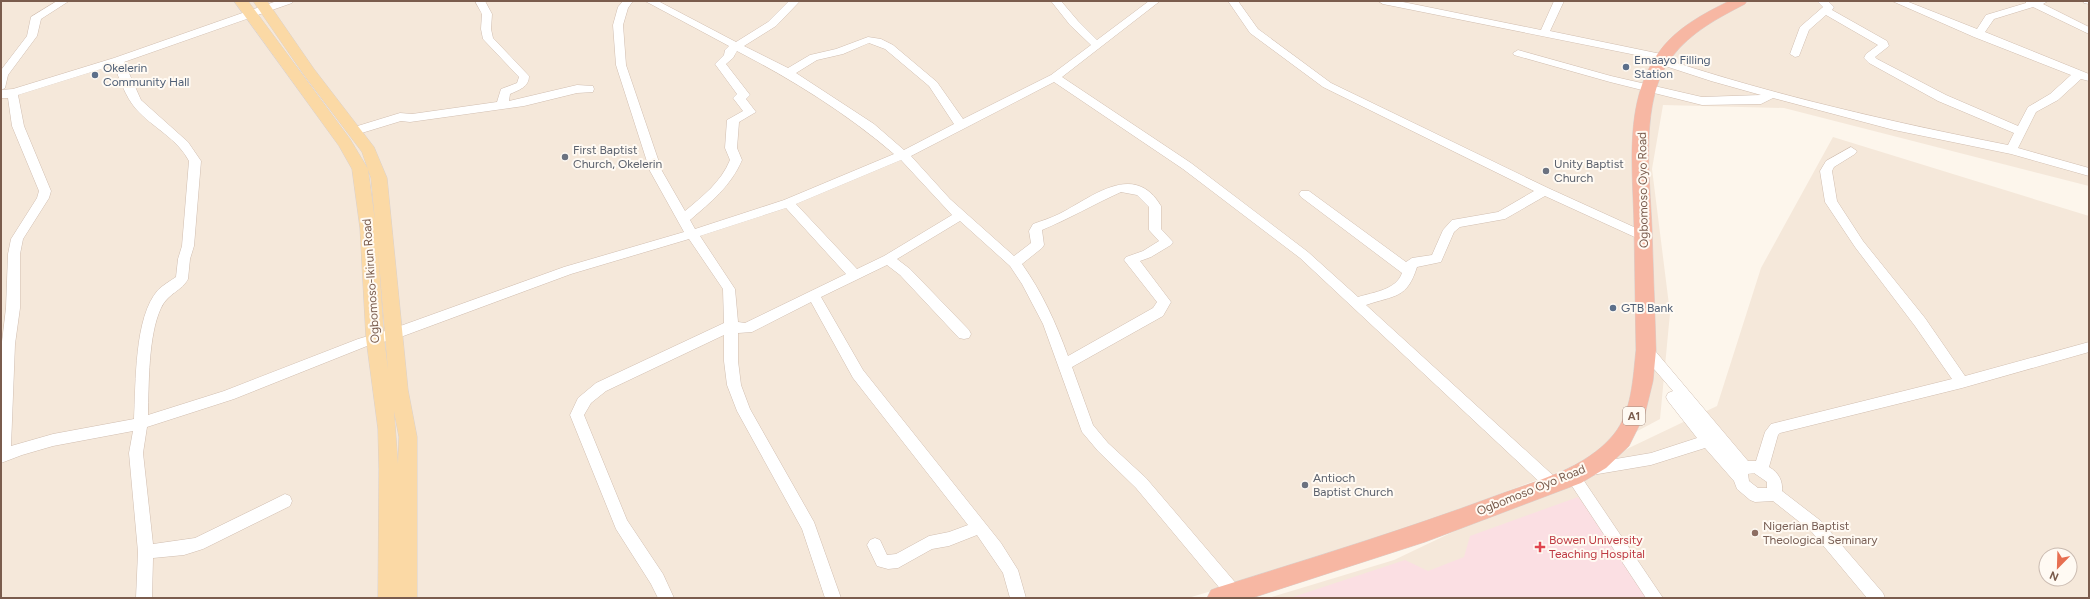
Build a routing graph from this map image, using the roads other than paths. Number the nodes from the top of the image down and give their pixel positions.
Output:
1 (64, 1) edge
2 (288, 1) edge
3 (480, 1) edge
4 (628, 1) edge
5 (650, 1) edge
6 (795, 1) edge
7 (1056, 1) edge
8 (1155, 1) edge
9 (1233, 1) edge
10 (1383, 1) edge
11 (1559, 1) edge
12 (1740, 1) edge
13 (1897, 1) edge
14 (2036, 2) edge
15 (253, 6) edge
16 (1824, 6) edge
17 (2089, 31) edge
18 (1544, 34) junction
19 (1978, 34) junction
20 (1096, 44) junction
21 (736, 46) junction
22 (1518, 53) dead end
23 (1795, 54) dead end
24 (1660, 59) junction
25 (118, 60) junction
26 (788, 73) junction
27 (2084, 76) edge
28 (1055, 77) junction
29 (589, 88) dead end
30 (1648, 88) junction
31 (4, 92) edge
32 (1771, 94) junction
33 (502, 105) junction
34 (961, 125) junction
35 (355, 132) junction
36 (2022, 132) junction
37 (2011, 150) junction
38 (1851, 151) dead end
39 (902, 155) junction
40 (2089, 172) edge
41 (1544, 191) junction
42 (1305, 194) dead end
43 (788, 203) junction
44 (961, 215) junction
45 (683, 219) junction
46 (691, 233) junction
47 (1644, 236) junction
48 (888, 259) junction
49 (1014, 263) junction
50 (1409, 271) junction
51 (855, 275) junction
52 (814, 296) junction
53 (1356, 302) junction
54 (731, 326) junction
55 (393, 334) junction
56 (964, 334) dead end
57 (375, 338) junction
58 (4, 345) edge
59 (2089, 347) edge
60 (1646, 356) junction
61 (1064, 364) junction
62 (1962, 382) junction
63 (141, 423) junction
64 (1713, 440) junction
65 (2, 457) edge
66 (1761, 469) junction
67 (1742, 472) junction
68 (1578, 473) junction
69 (1551, 483) junction
70 (1774, 493) junction
71 (285, 501) dead end
72 (980, 527) junction
73 (875, 545) dead end
74 (146, 552) junction
75 (1227, 596) edge
76 (144, 598) edge
77 (388, 598) edge
78 (407, 598) edge
79 (666, 598) edge
80 (833, 598) edge
81 (1018, 598) edge
82 (1655, 598) edge
83 (1876, 598) edge

1 - 31 street
2 - 15 street
3 - 33 street
4 - 45 street
5 - 21 street
6 - 21 street
7 - 20 street
8 - 20 street
9 - 41 street
10 - 18 street
11 - 18 street
12 - 24 highway, Ogbomoso Oyo Road / A1
13 - 19 street
14 - 17 street
14 - 19 street
15 - 25 street
15 - 35 main road, Ogbomoso-Ikirun Road
15 - 57 main road, Ogbomoso-Ikirun Road
16 - 23 street
16 - 36 street
18 - 24 street
19 - 27 street
20 - 28 street
21 - 26 street
21 - 45 street
22 - 30 street
24 - 30 highway, Ogbomoso Oyo Road / A1
24 - 32 street
25 - 31 street
25 - 63 street
26 - 34 street
26 - 39 street
27 - 36 street
28 - 34 street
28 - 53 street
29 - 33 street
30 - 32 street
30 - 47 highway, Ogbomoso Oyo Road / A1
31 - 58 street
32 - 37 street
33 - 35 street
34 - 39 street
35 - 55 main road, Ogbomoso-Ikirun Road
36 - 37 street
37 - 40 street
38 - 62 street
39 - 43 street
39 - 44 street
41 - 47 street
41 - 50 street
42 - 50 street
43 - 46 street
43 - 51 street
44 - 48 street
44 - 49 street
45 - 46 street
46 - 54 street
46 - 55 street
47 - 60 highway, Ogbomoso Oyo Road / A1
48 - 51 street
48 - 56 street
49 - 61 street
49 - 61 street
50 - 53 street
51 - 52 street
52 - 54 street
52 - 72 street
53 - 69 street
54 - 79 street
54 - 80 street
55 - 57 street
55 - 78 main road, Ogbomoso-Ikirun Road
57 - 63 street
57 - 77 main road, Ogbomoso-Ikirun Road
58 - 65 street
59 - 62 street
60 - 64 street
60 - 68 highway, Ogbomoso Oyo Road / A1
61 - 75 street
62 - 66 street
63 - 65 street
63 - 74 street
64 - 67 street
64 - 68 street
66 - 67 street
66 - 70 street
67 - 70 street
68 - 69 highway, Ogbomoso Oyo Road / A1
68 - 82 street
69 - 75 highway, Ogbomoso Oyo Road / A1
70 - 83 street
71 - 74 street
72 - 73 street
72 - 81 street
74 - 76 street

